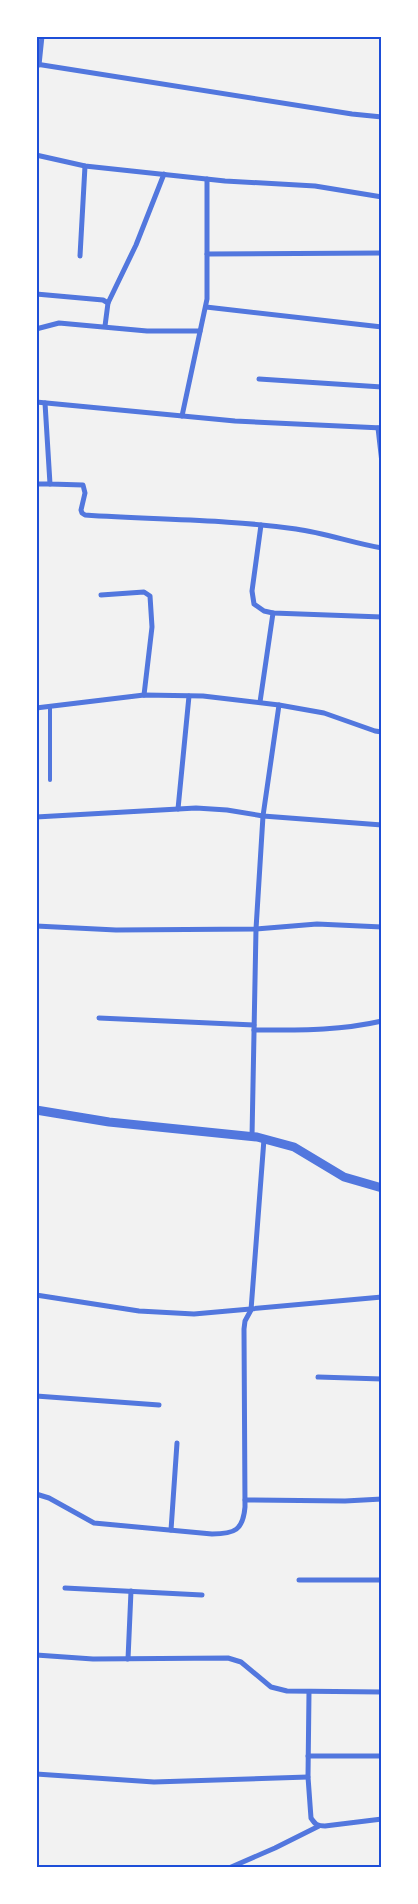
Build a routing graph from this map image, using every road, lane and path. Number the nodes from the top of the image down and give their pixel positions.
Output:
1 (42, 36) edge
2 (38, 64) edge
3 (382, 117) edge
4 (36, 155) edge
5 (85, 166) junction
6 (164, 174) junction
7 (207, 179) junction
8 (382, 197) edge
9 (382, 253) edge
10 (207, 254) junction
11 (80, 256) dead end
12 (36, 294) edge
13 (108, 303) junction
14 (206, 306) junction
15 (105, 326) junction
16 (382, 328) edge
17 (36, 330) edge
18 (200, 331) junction
19 (259, 379) dead end
20 (382, 387) edge
21 (36, 402) edge
22 (45, 403) junction
23 (182, 416) junction
24 (380, 428) edge
25 (382, 463) edge
26 (36, 484) edge
27 (50, 484) junction
28 (259, 525) junction
29 (382, 548) edge
30 (100, 595) dead end
31 (273, 613) junction
32 (382, 617) edge
33 (144, 695) junction
34 (189, 696) junction
35 (260, 702) junction
36 (279, 704) junction
37 (50, 707) junction
38 (36, 708) edge
39 (382, 732) edge
40 (50, 780) dead end
41 (178, 809) junction
42 (263, 816) junction
43 (36, 817) edge
44 (382, 825) edge
45 (36, 926) edge
46 (382, 927) edge
47 (256, 929) junction
48 (99, 1018) dead end
49 (382, 1021) edge
50 (254, 1028) junction
51 (36, 1110) edge
52 (252, 1137) junction
53 (264, 1139) junction
54 (382, 1188) edge
55 (36, 1295) edge
56 (382, 1297) edge
57 (251, 1310) junction
58 (318, 1377) dead end
59 (382, 1379) edge
60 (36, 1396) edge
61 (159, 1405) dead end
62 (177, 1444) dead end
63 (36, 1494) edge
64 (382, 1499) edge
65 (245, 1500) junction
66 (171, 1530) junction
67 (299, 1580) dead end
68 (382, 1580) edge
69 (65, 1588) dead end
70 (131, 1592) junction
71 (202, 1596) dead end
72 (36, 1655) edge
73 (128, 1659) junction
74 (309, 1692) junction
75 (382, 1692) edge
76 (308, 1756) junction
77 (382, 1756) edge
78 (36, 1774) edge
79 (308, 1777) junction
80 (382, 1819) edge
81 (319, 1826) junction
82 (229, 1868) edge

1 - 2 street
2 - 3 street
4 - 5 street
5 - 6 street
5 - 11 street
6 - 7 street
6 - 13 street
7 - 8 street
7 - 10 street
9 - 10 street
10 - 14 street
12 - 13 street
13 - 15 street
14 - 16 street
14 - 18 street
15 - 17 street
15 - 18 street
18 - 23 street
19 - 20 street
21 - 22 street
22 - 23 street
22 - 27 street
23 - 24 street
24 - 25 street
26 - 27 street
27 - 28 street
28 - 29 street
28 - 31 street
30 - 33 street
31 - 32 street
31 - 35 street
33 - 34 street
33 - 37 street
34 - 35 street
34 - 41 street
35 - 36 street
36 - 39 street
36 - 42 street
37 - 38 street
37 - 40 lane
41 - 42 street
41 - 43 street
42 - 44 street
42 - 47 street
45 - 47 street
46 - 47 street
47 - 50 street
48 - 50 street
49 - 50 street
50 - 52 street
51 - 52 street
52 - 53 street
53 - 54 street
53 - 57 street
55 - 57 street
56 - 57 street
57 - 65 street
58 - 59 street
60 - 61 street
62 - 66 street
63 - 66 street
64 - 65 street
65 - 66 street
67 - 68 street
69 - 70 street
70 - 71 street
70 - 73 street
72 - 73 street
73 - 74 street
74 - 75 street
74 - 76 street
76 - 77 street
76 - 79 street
78 - 79 street
79 - 81 street
80 - 81 street
81 - 82 street

